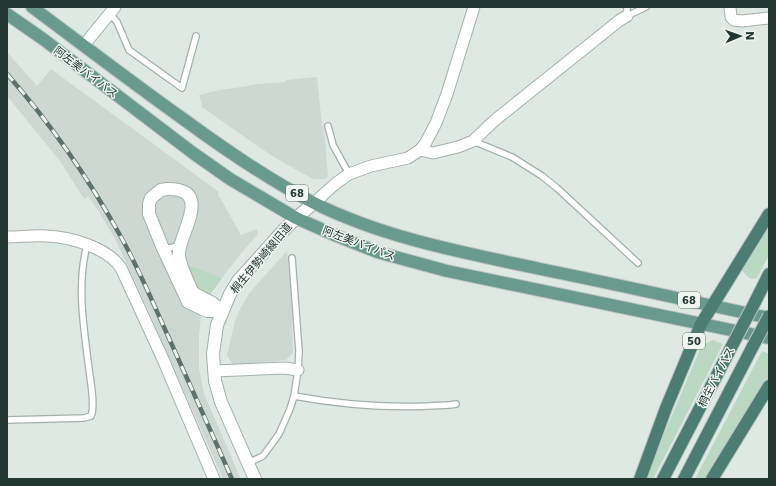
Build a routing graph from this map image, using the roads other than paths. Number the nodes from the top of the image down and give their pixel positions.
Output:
1 (32, 7) edge
2 (474, 7) edge
3 (646, 7) edge
4 (730, 7) edge
5 (112, 10) edge
6 (627, 12) edge
7 (7, 14) edge
8 (769, 18) edge
9 (196, 36) dead end
10 (84, 45) junction
11 (328, 126) dead end
12 (473, 141) junction
13 (420, 150) junction
14 (349, 174) junction
15 (314, 202) junction
16 (769, 214) edge
17 (296, 218) junction
18 (7, 237) edge
19 (181, 244) junction
20 (87, 245) junction
21 (162, 246) junction
22 (292, 258) dead end
23 (638, 263) dead end
24 (769, 274) edge
25 (713, 306) junction
26 (222, 311) junction
27 (769, 317) edge
28 (702, 324) junction
29 (769, 338) edge
30 (298, 370) junction
31 (214, 371) junction
32 (769, 386) edge
33 (294, 396) junction
34 (456, 404) dead end
35 (7, 420) edge
36 (248, 463) junction
37 (214, 479) edge
38 (255, 479) edge
39 (640, 479) edge
40 (663, 479) edge
41 (684, 479) edge
42 (712, 479) edge

1 - 10 main road, 阿左美バイパス / 68
2 - 13 street
3 - 6 lane
4 - 8 street
5 - 9 lane
5 - 10 street
6 - 12 street
7 - 17 main road, 阿左美バイパス / 68
10 - 15 main road, 阿左美バイパス / 68
11 - 14 lane
12 - 13 street
12 - 23 lane
13 - 14 street
14 - 15 street
15 - 17 street, 桐生伊勢崎線旧道
15 - 25 main road, 阿左美バイパス / 68
16 - 25 highway, 50
17 - 26 street, 桐生伊勢崎線旧道
17 - 28 main road, 阿左美バイパス / 68
18 - 20 street
19 - 21 lane
19 - 21 street
19 - 26 street
20 - 35 lane
20 - 37 street
21 - 26 street
22 - 30 lane
24 - 40 highway, 桐生バイパス, bridge
25 - 27 main road, 阿左美バイパス / 68
25 - 28 highway, 50
26 - 31 street, 桐生伊勢崎線旧道
27 - 41 highway, 桐生バイパス, bridge
28 - 29 main road, 阿左美バイパス / 68
28 - 39 highway, 50
30 - 31 street
30 - 33 lane
31 - 36 street, 桐生伊勢崎線旧道
32 - 42 highway
33 - 34 lane
33 - 36 lane
36 - 38 street, 桐生伊勢崎線旧道

